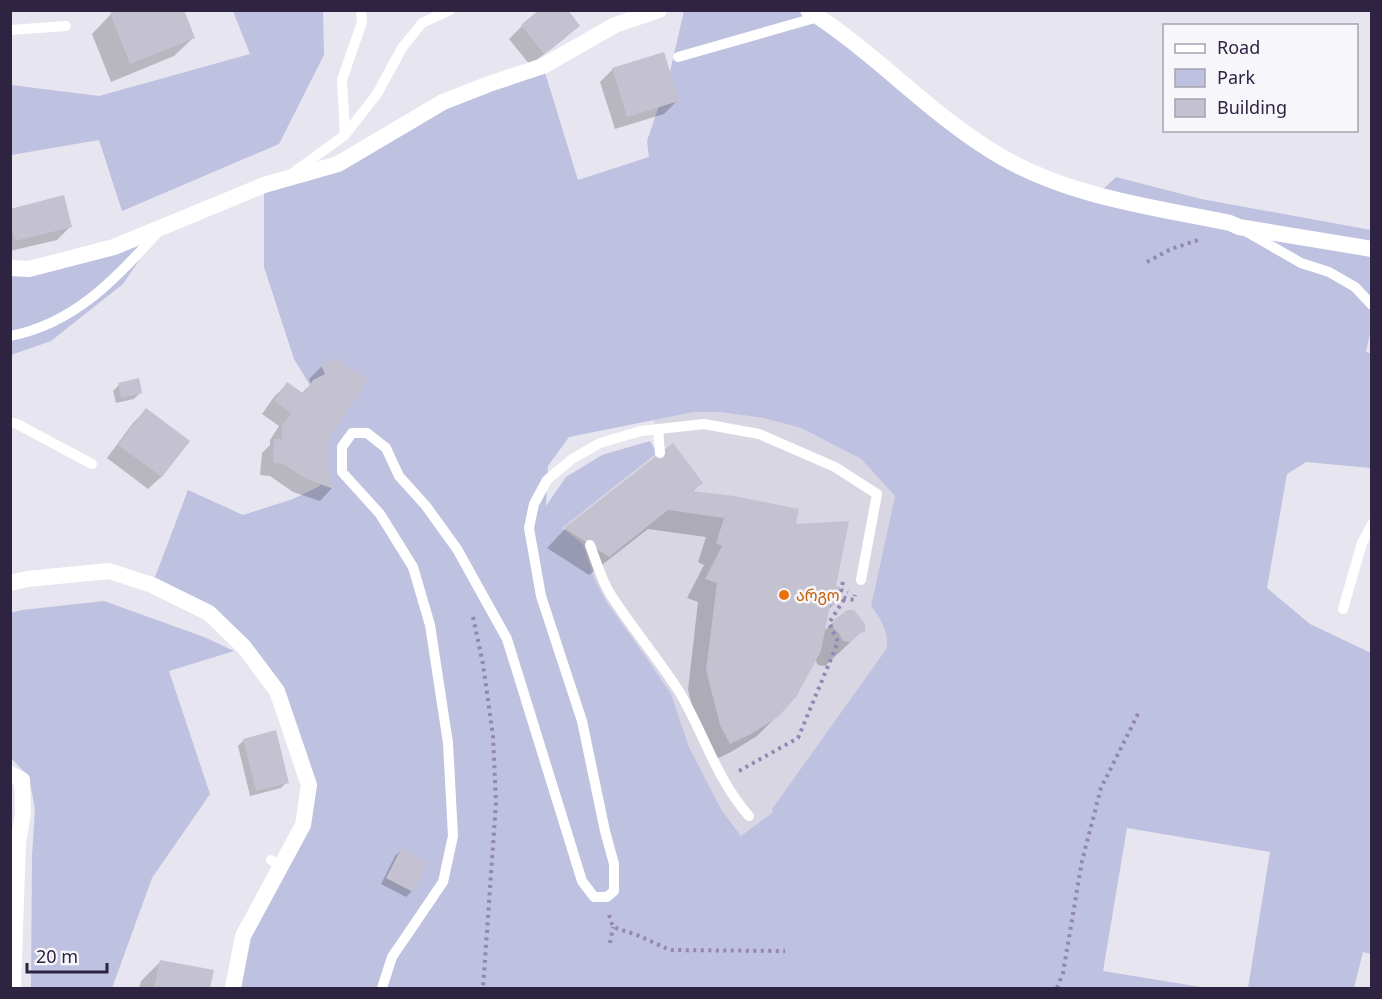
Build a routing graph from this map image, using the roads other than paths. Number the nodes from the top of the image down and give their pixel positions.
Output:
1 (362, 10) edge
2 (450, 10) edge
3 (659, 10) edge
4 (813, 14) edge
5 (66, 26) dead end
6 (10, 30) edge
7 (678, 57) dead end
8 (345, 135) junction
9 (289, 176) junction
10 (1235, 225) junction
11 (162, 227) junction
12 (1371, 249) edge
13 (10, 268) edge
14 (1371, 305) edge
15 (10, 336) edge
16 (10, 422) edge
17 (658, 429) junction
18 (660, 453) dead end
19 (92, 464) dead end
20 (1371, 524) edge
21 (590, 545) dead end
22 (10, 577) edge
23 (27, 579) junction
24 (861, 580) dead end
25 (10, 583) edge
26 (1343, 609) dead end
27 (10, 774) edge
28 (749, 816) dead end
29 (13, 988) edge
30 (233, 988) edge
31 (382, 988) edge

1 - 8 lane
2 - 8 lane
3 - 9 street
4 - 7 lane
4 - 10 street
5 - 6 lane
8 - 9 lane
9 - 11 street
10 - 12 street
10 - 14 lane
11 - 13 street
11 - 15 lane
16 - 19 lane
17 - 18 lane
17 - 24 lane
17 - 31 lane
20 - 26 lane
21 - 28 lane
22 - 23 lane
23 - 25 street
23 - 30 street
27 - 29 street

